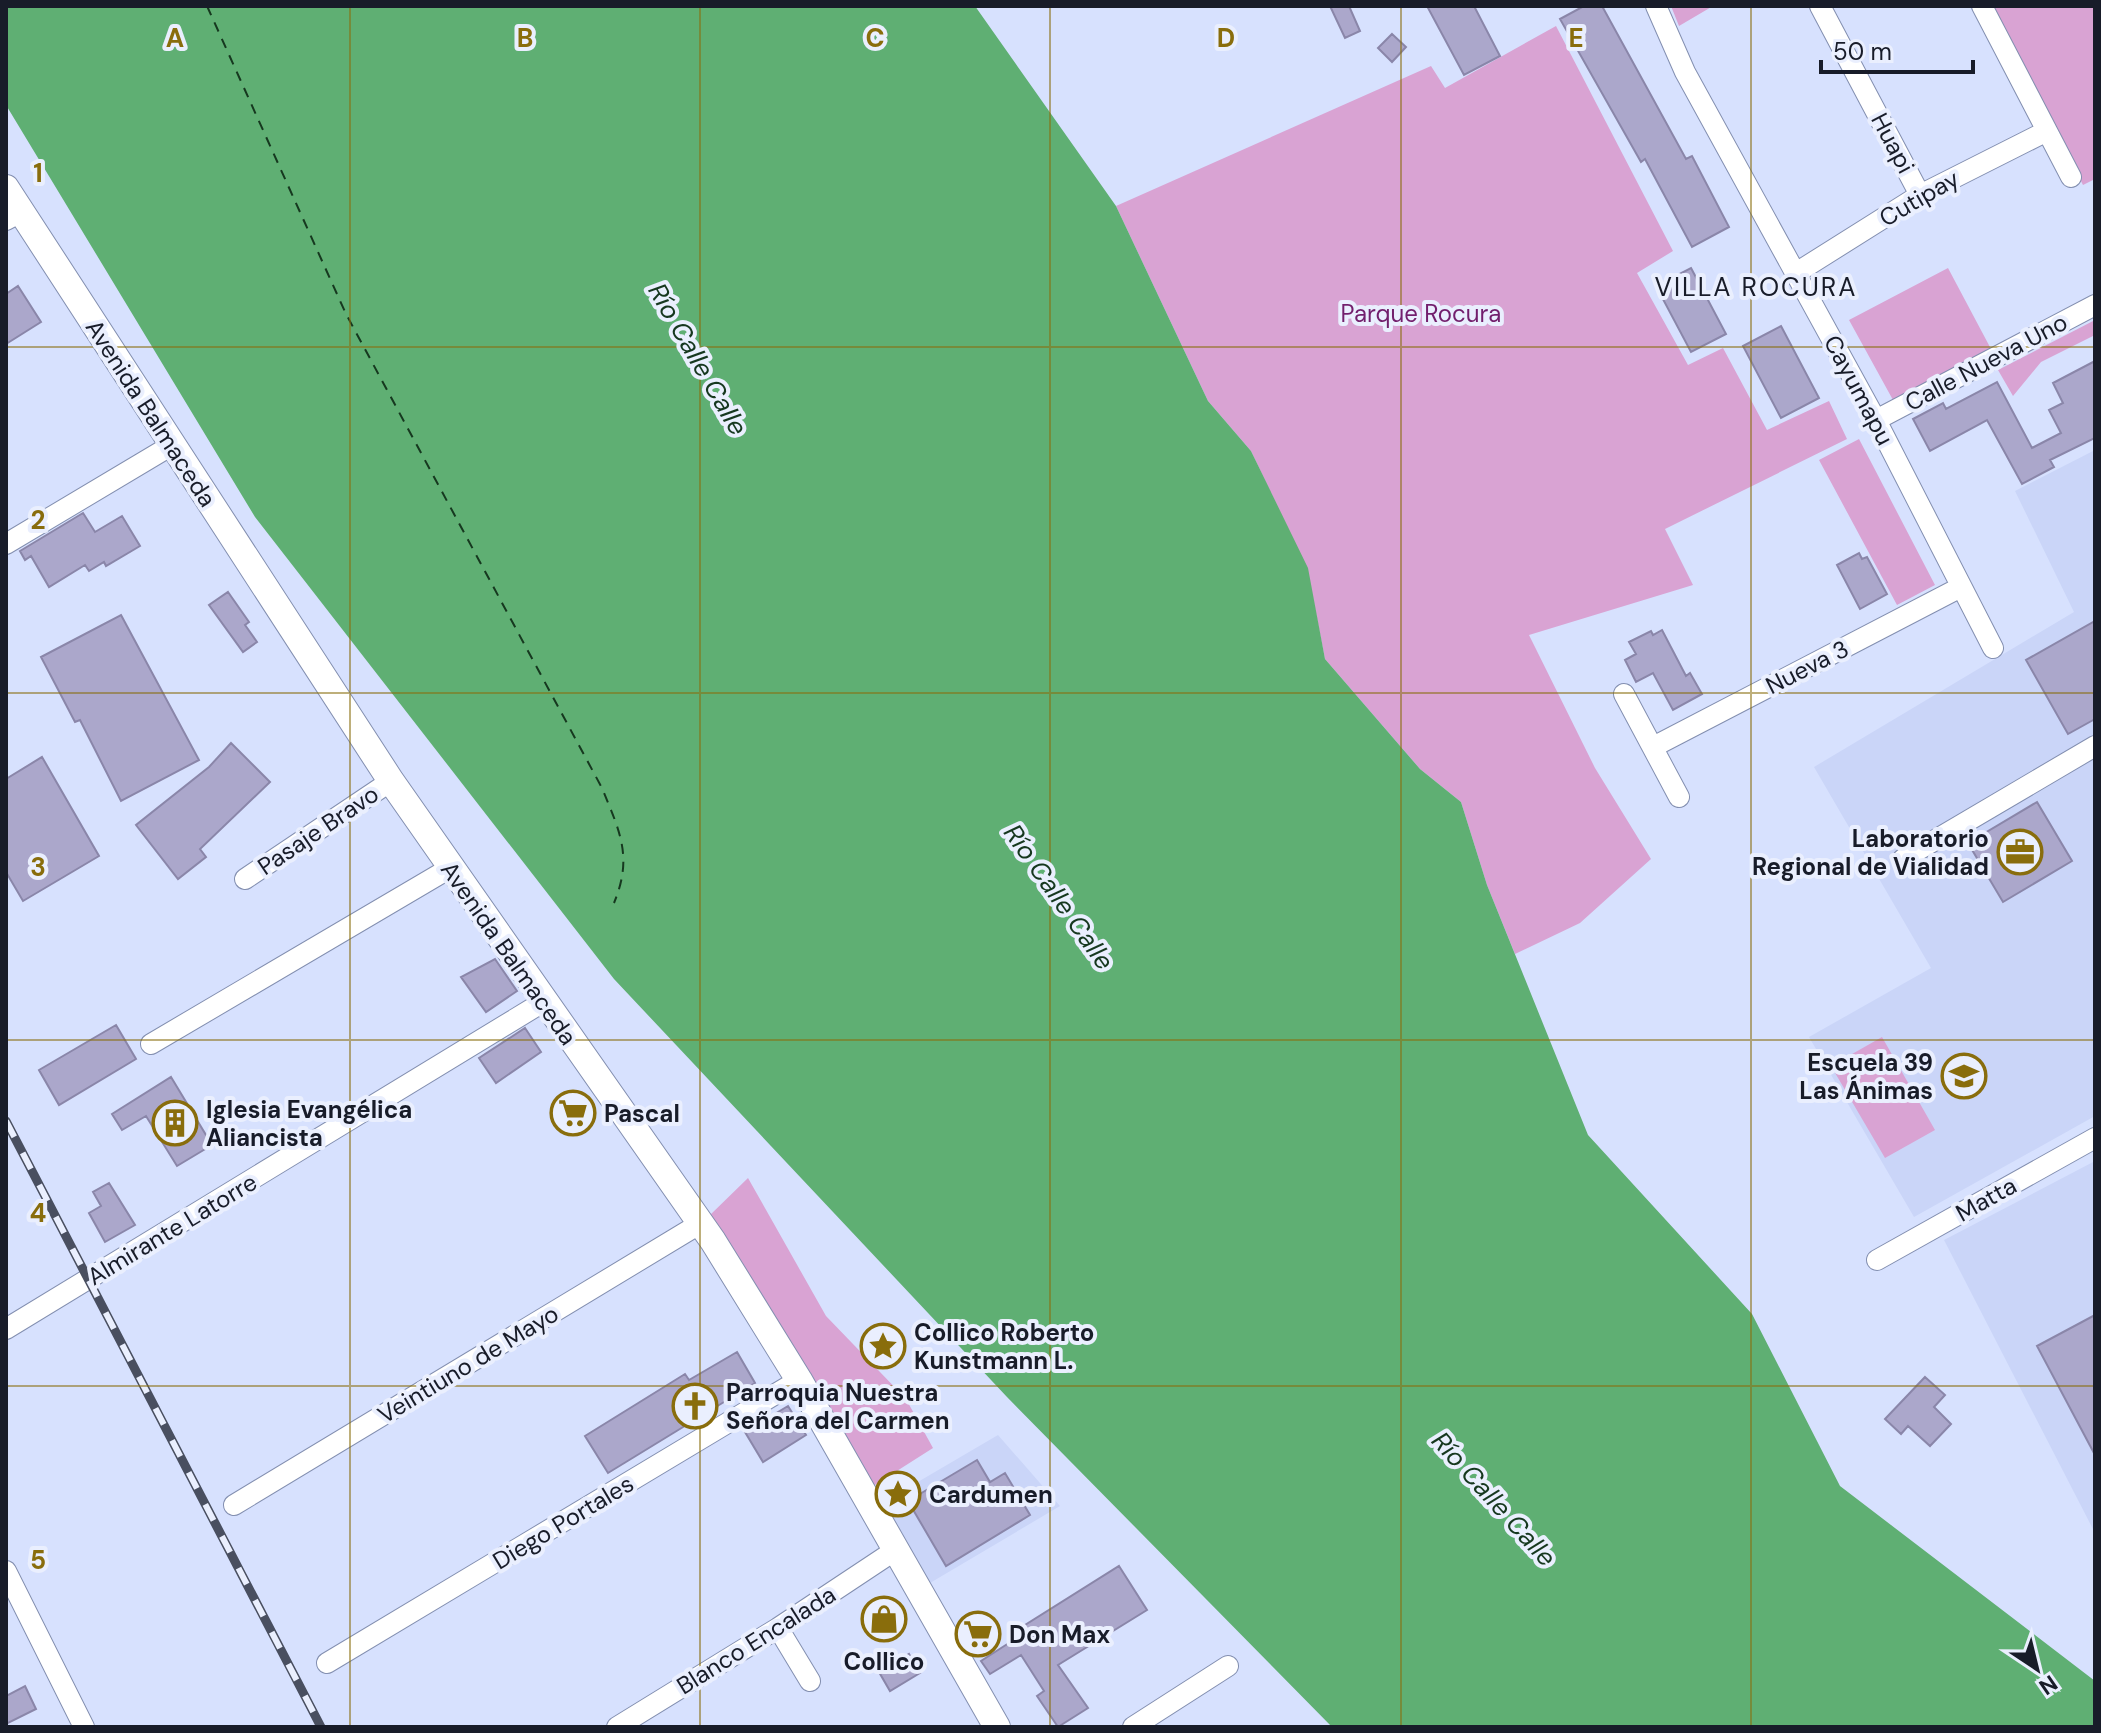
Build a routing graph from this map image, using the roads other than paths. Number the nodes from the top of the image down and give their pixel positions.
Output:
1 (1656, 6) edge
2 (1820, 6) edge
3 (1982, 6) edge
4 (2047, 131) junction
5 (2071, 177) dead end
6 (6, 188) edge
7 (1920, 195) junction
8 (13, 216) edge
9 (1796, 273) junction
10 (2095, 305) edge
11 (1876, 420) junction
12 (172, 445) junction
13 (6, 544) edge
14 (1961, 587) junction
15 (1993, 648) dead end
16 (1624, 694) dead end
17 (2095, 746) edge
18 (1653, 747) junction
19 (391, 781) junction
20 (1679, 797) dead end
21 (1903, 859) dead end
22 (450, 868) junction
23 (245, 879) dead end
24 (543, 1002) junction
25 (151, 1044) dead end
26 (2095, 1138) edge
27 (701, 1223) junction
28 (1877, 1260) dead end
29 (6, 1329) edge
30 (799, 1380) junction
31 (234, 1505) dead end
32 (894, 1551) junction
33 (6, 1571) edge
34 (778, 1628) junction
35 (327, 1663) dead end
36 (1228, 1666) dead end
37 (810, 1681) dead end
38 (84, 1727) edge
39 (617, 1727) edge
40 (997, 1727) edge
41 (1133, 1727) edge

1 - 9 street, Cayumapu
2 - 7 street, Huapi
3 - 4 street
4 - 5 street
4 - 7 street, Cutipay
6 - 8 main road, Avenida Balmaceda
7 - 9 street, Cutipay
8 - 12 main road, Avenida Balmaceda
9 - 11 street, Cayumapu
10 - 11 street, Calle Nueva Uno
11 - 14 street, Cayumapu
12 - 13 street
12 - 19 main road, Avenida Balmaceda
14 - 15 street, Cayumapu
14 - 18 street, Nueva 3
16 - 18 street
17 - 21 street
18 - 20 street
19 - 22 main road, Avenida Balmaceda
19 - 23 street, Pasaje Bravo
22 - 24 main road, Avenida Balmaceda
22 - 25 street
24 - 27 main road, Avenida Balmaceda
24 - 29 street, Almirante Latorre
26 - 28 street, Matta
27 - 30 main road, Avenida Balmaceda
27 - 31 street, Veintiuno de Mayo
30 - 32 main road, Avenida Balmaceda
30 - 35 street, Diego Portales
32 - 34 street, Blanco Encalada
32 - 40 main road, Avenida Balmaceda
33 - 38 street
34 - 37 street
34 - 39 street, Blanco Encalada
36 - 41 street

